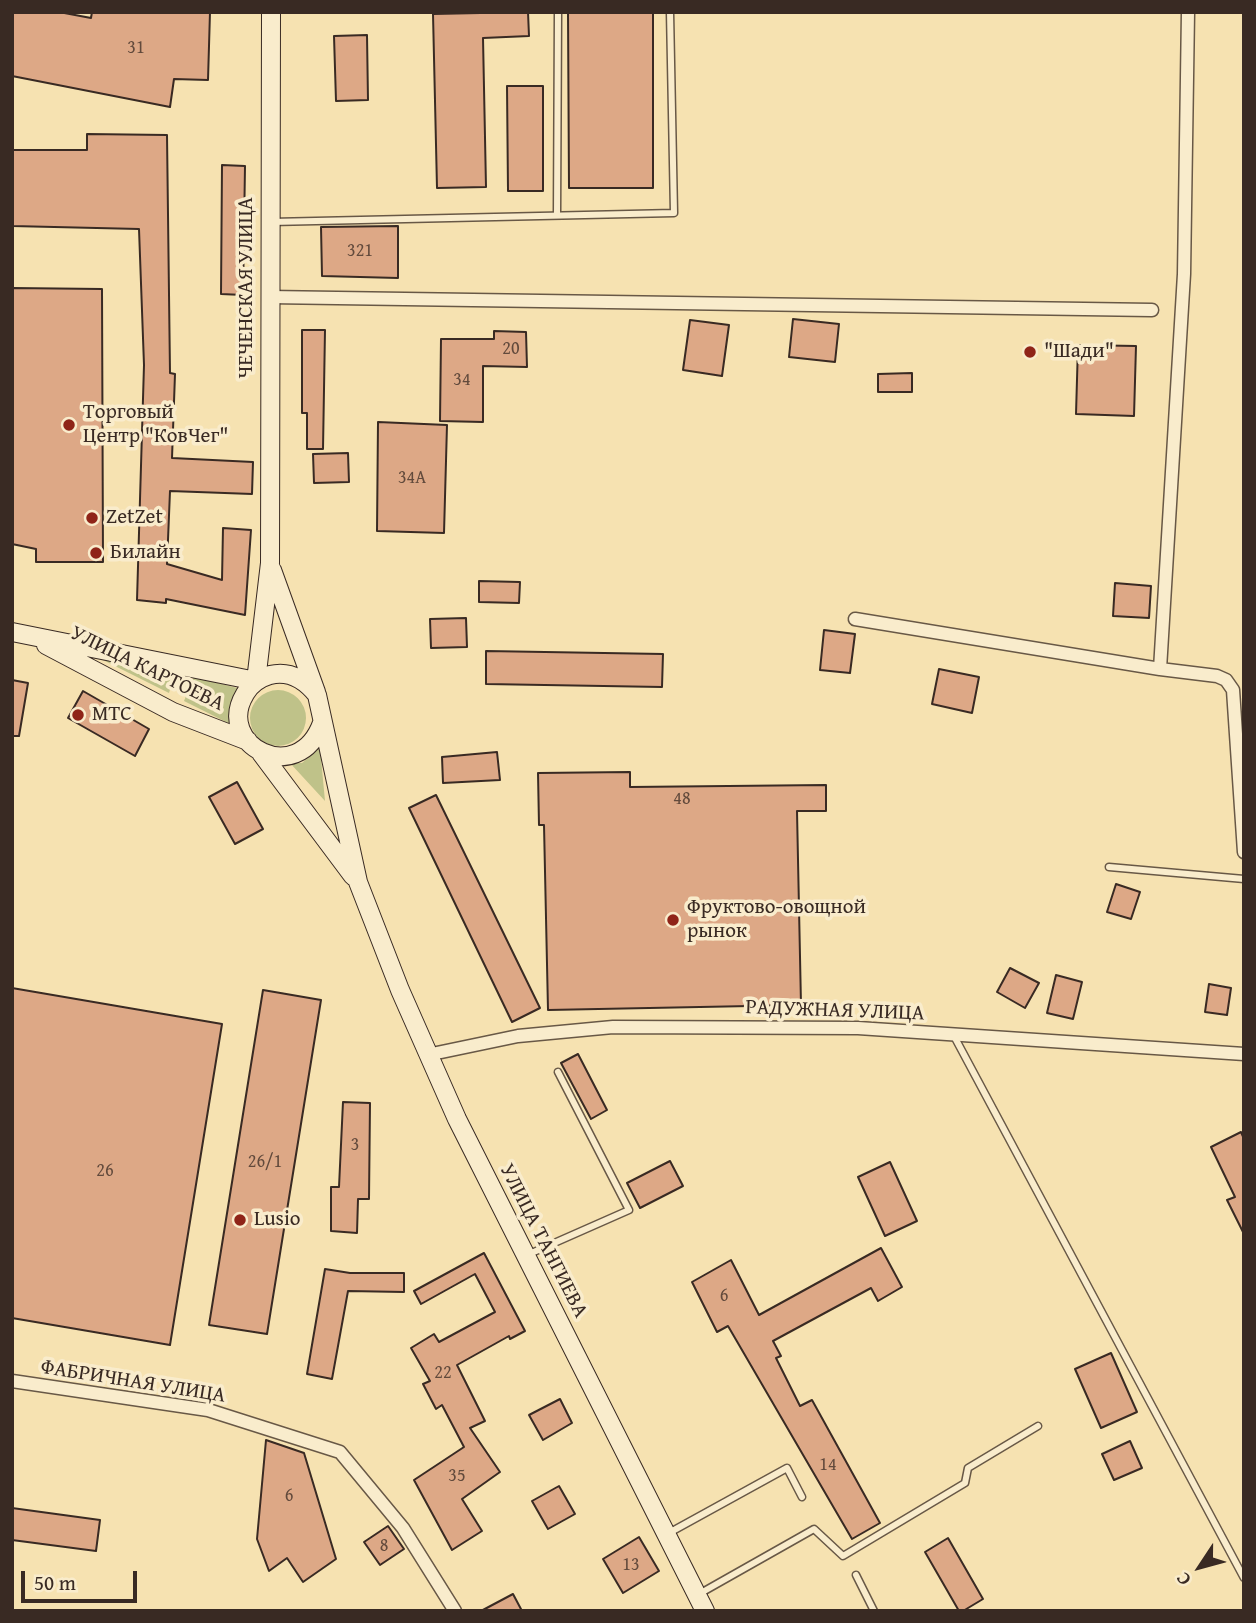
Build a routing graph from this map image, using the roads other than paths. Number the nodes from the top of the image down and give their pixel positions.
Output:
1 (271, 12) edge
2 (558, 12) edge
3 (670, 12) edge
4 (1188, 12) edge
5 (557, 215) junction
6 (270, 222) junction
7 (269, 297) junction
8 (1152, 310) dead end
9 (270, 563) junction
10 (855, 619) dead end
11 (20, 634) edge
12 (1160, 669) junction
13 (256, 681) junction
14 (317, 695) junction
15 (1240, 701) edge
16 (322, 723) junction
17 (254, 747) junction
18 (1244, 852) edge
19 (1109, 867) dead end
20 (1244, 879) edge
21 (358, 882) junction
22 (953, 1034) junction
23 (1244, 1054) edge
24 (427, 1055) junction
25 (558, 1072) dead end
26 (525, 1255) junction
27 (12, 1381) edge
28 (1038, 1426) dead end
29 (802, 1497) dead end
30 (665, 1535) junction
31 (856, 1576) dead end
32 (1244, 1578) edge
33 (701, 1603) edge
34 (455, 1611) edge
35 (874, 1611) edge

1 - 6 main road, ЧЕЧЕНСКАЯ УЛИЦА
2 - 5 lane
3 - 5 lane
4 - 12 street
5 - 6 lane
6 - 7 main road, ЧЕЧЕНСКАЯ УЛИЦА
7 - 8 street
7 - 9 main road, ЧЕЧЕНСКАЯ УЛИЦА
9 - 13 main road, ЧЕЧЕНСКАЯ УЛИЦА
9 - 14 main road, ЧЕЧЕНСКАЯ УЛИЦА
10 - 12 street
11 - 13 main road, УЛИЦА КАРТОЕВА
11 - 17 main road, УЛИЦА КАРТОЕВА
12 - 15 street
13 - 14 main road
13 - 17 main road
14 - 16 main road
15 - 18 street
16 - 17 main road
16 - 21 main road
17 - 21 main road
19 - 20 lane
21 - 24 main road, УЛИЦА ТАНГИЕВА
22 - 23 street, РАДУЖНАЯ УЛИЦА
22 - 24 street, РАДУЖНАЯ УЛИЦА
22 - 32 lane
24 - 26 main road, УЛИЦА ТАНГИЕВА
25 - 26 lane
26 - 30 main road, УЛИЦА ТАНГИЕВА
27 - 34 street, ФАБРИЧНАЯ УЛИЦА
28 - 33 lane
29 - 30 lane
30 - 33 main road, УЛИЦА ТАНГИЕВА
31 - 35 lane

